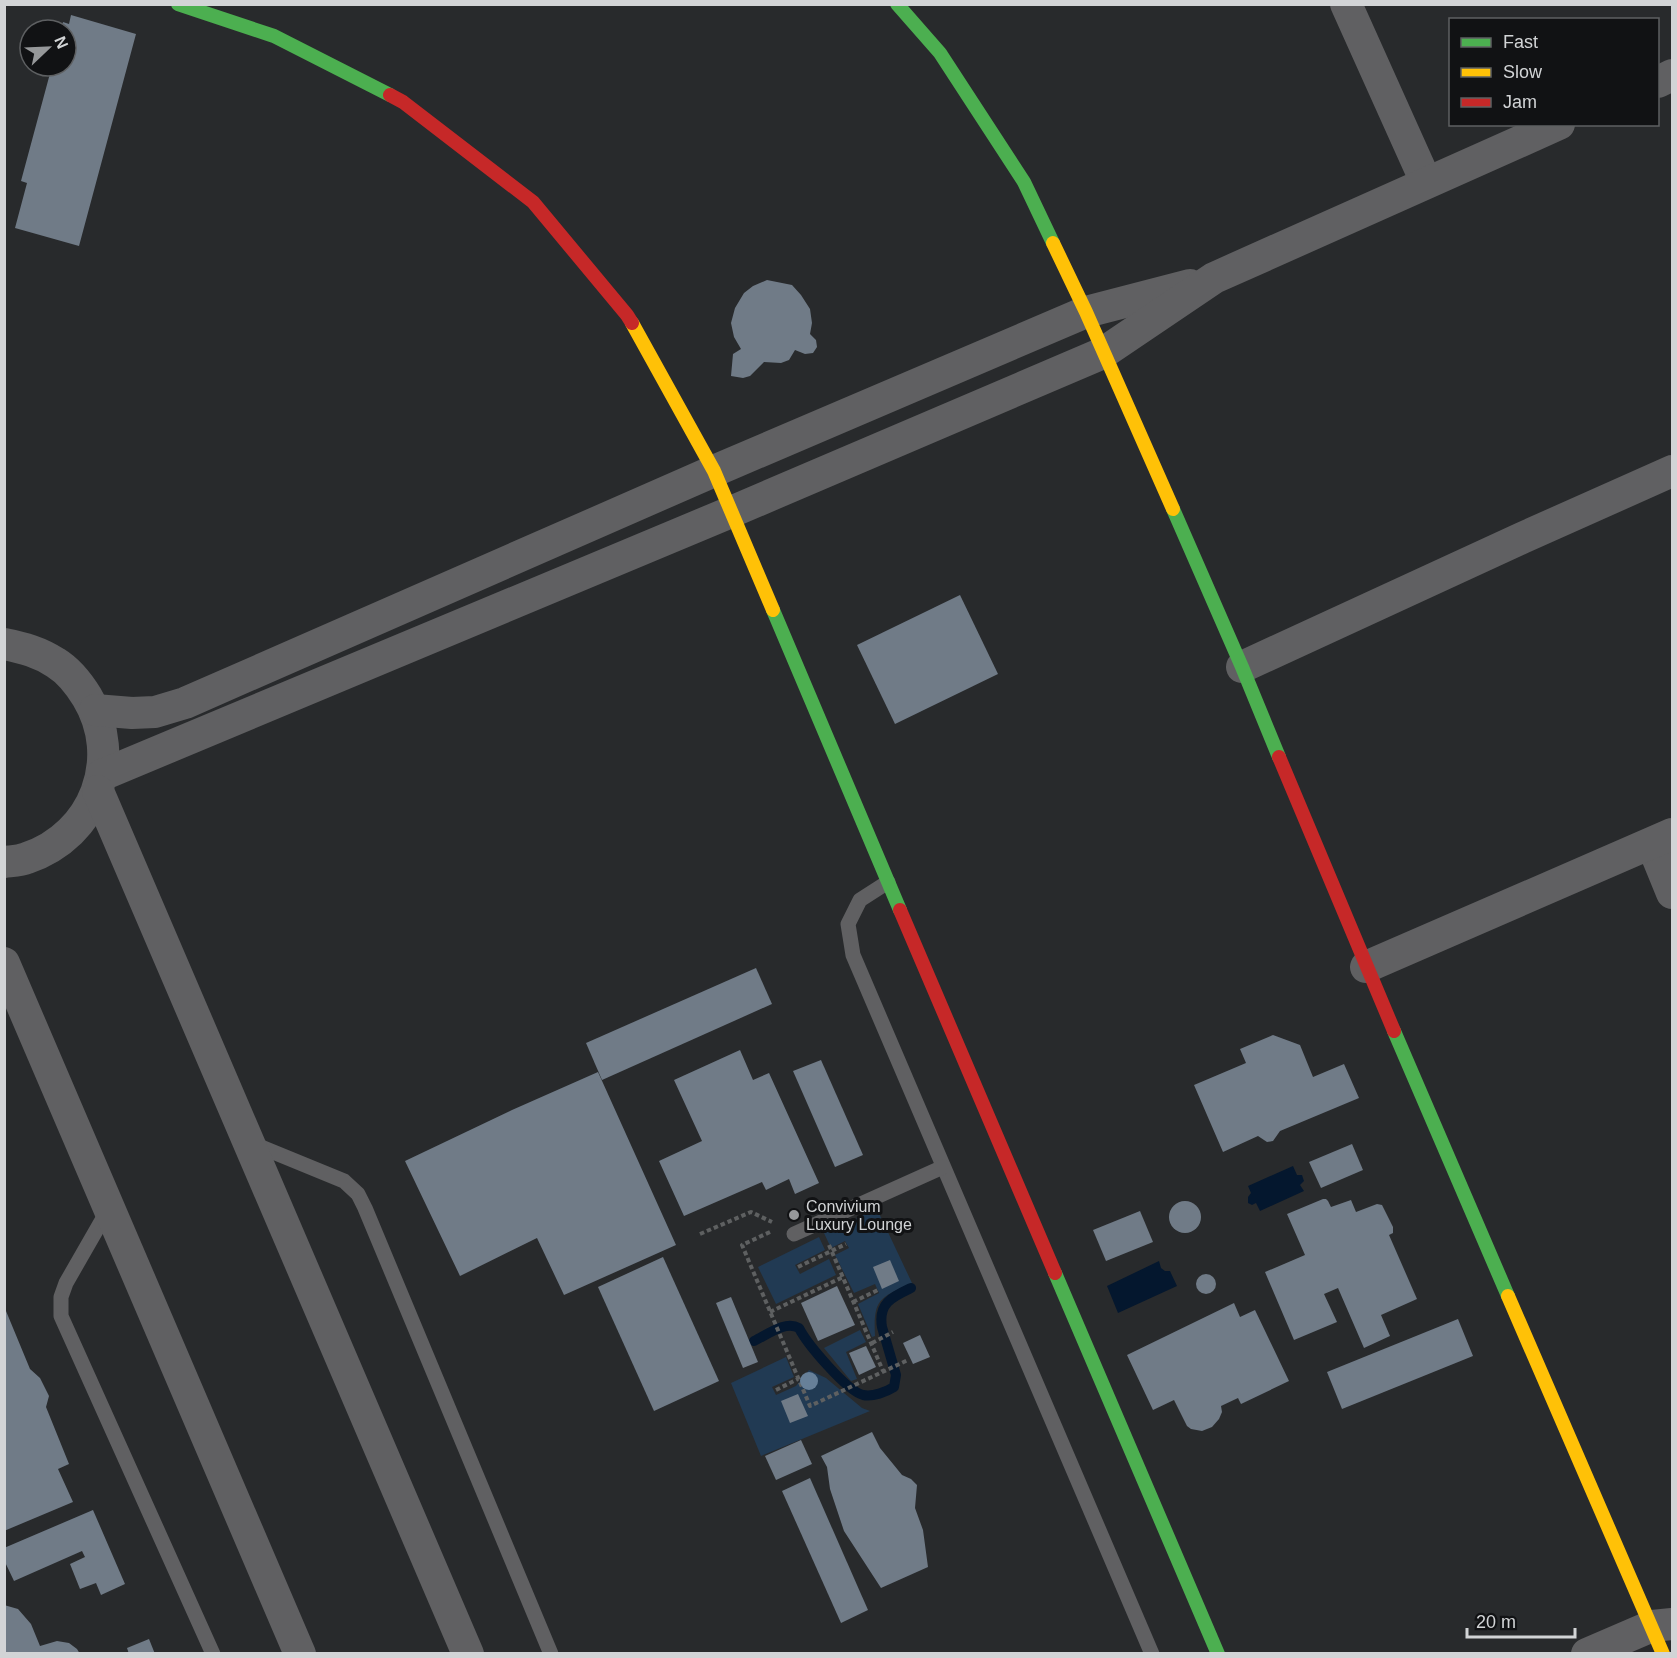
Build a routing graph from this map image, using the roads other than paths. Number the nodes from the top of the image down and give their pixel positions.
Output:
1 (178, 4) edge
2 (897, 4) edge
3 (1346, 4) edge
4 (1554, 126) edge
5 (1426, 182) junction
6 (1214, 278) junction
7 (1086, 312) junction
8 (1103, 353) junction
9 (714, 471) junction
10 (1672, 471) edge
11 (731, 512) junction
12 (4, 644) edge
13 (1242, 667) junction
14 (95, 710) junction
15 (100, 783) junction
16 (1662, 839) edge
17 (4, 862) edge
18 (888, 882) junction
19 (1672, 893) edge
20 (4, 963) edge
21 (1366, 966) junction
22 (249, 1142) junction
23 (943, 1167) junction
24 (109, 1208) junction
25 (788, 1230) road end
26 (1662, 1635) edge
27 (213, 1653) edge
28 (300, 1653) edge
29 (468, 1653) edge
30 (551, 1653) edge
31 (1152, 1653) edge
32 (1218, 1653) edge
33 (1587, 1653) edge

1 - 9 street
2 - 7 street
3 - 5 street
4 - 5 street
5 - 6 street
6 - 7 street
6 - 8 street
7 - 8 street
7 - 9 street
8 - 11 street
8 - 13 street
9 - 11 street
9 - 14 street
10 - 13 street
11 - 15 street
11 - 18 street
12 - 14 street
13 - 21 street
14 - 15 street
15 - 17 street
15 - 22 street
16 - 19 street
16 - 21 street
18 - 23 lane
18 - 32 street
20 - 24 street
21 - 26 street
22 - 29 street
22 - 30 lane
23 - 25 lane
23 - 31 lane
24 - 27 lane
24 - 28 street
26 - 33 street

